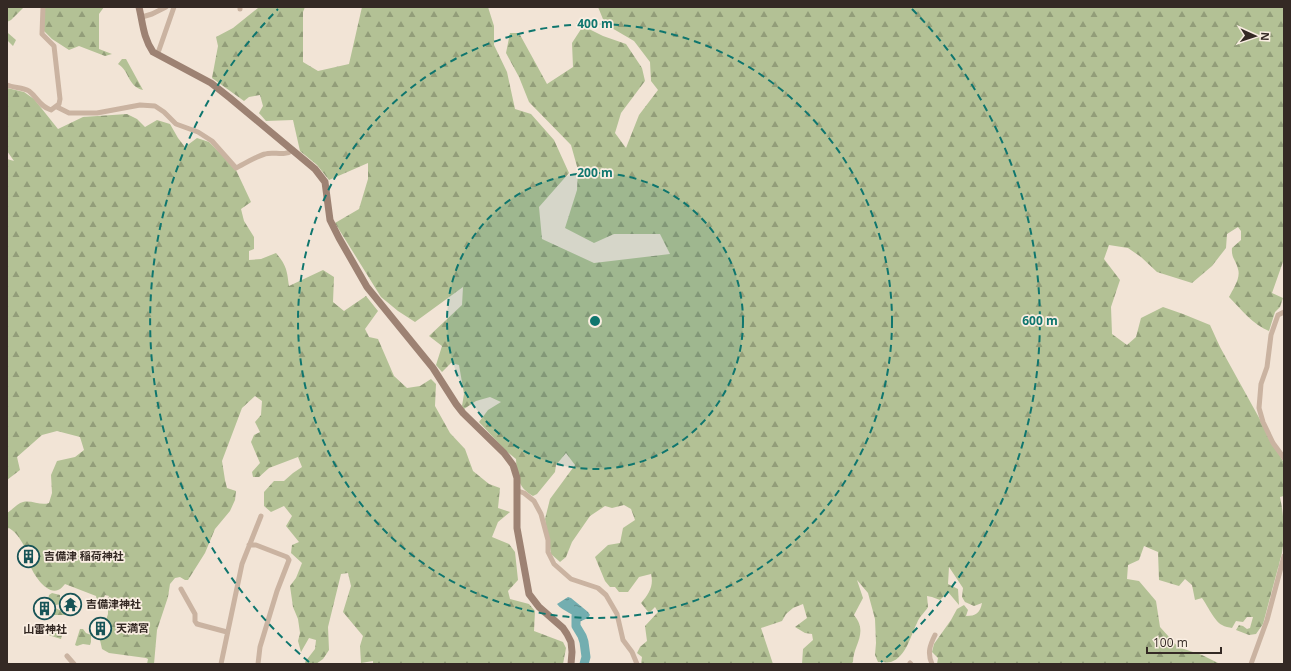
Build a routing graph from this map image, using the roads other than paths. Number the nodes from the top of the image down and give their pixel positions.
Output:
1 (43, 7) edge
2 (139, 7) edge
3 (166, 7) edge
4 (174, 7) edge
5 (142, 17) junction
6 (157, 54) junction
7 (7, 85) edge
8 (57, 107) junction
9 (293, 150) junction
10 (1284, 312) edge
11 (1284, 458) edge
12 (518, 491) junction
13 (261, 516) dead end
14 (249, 545) junction
15 (1284, 556) edge
16 (181, 589) dead end
17 (227, 632) junction
18 (935, 635) dead end
19 (67, 656) dead end
20 (74, 664) edge
21 (221, 664) edge
22 (258, 664) edge
23 (571, 664) edge
24 (637, 664) edge
25 (932, 664) edge
26 (1250, 664) edge

1 - 8 street
2 - 5 street
3 - 5 street
4 - 6 street
5 - 6 street
6 - 9 street
7 - 8 street
8 - 9 street
9 - 12 street
10 - 11 street
12 - 23 street
12 - 24 street
13 - 14 street
14 - 17 street
14 - 22 street
15 - 26 street
16 - 17 street
17 - 21 street
18 - 25 street
19 - 20 street

